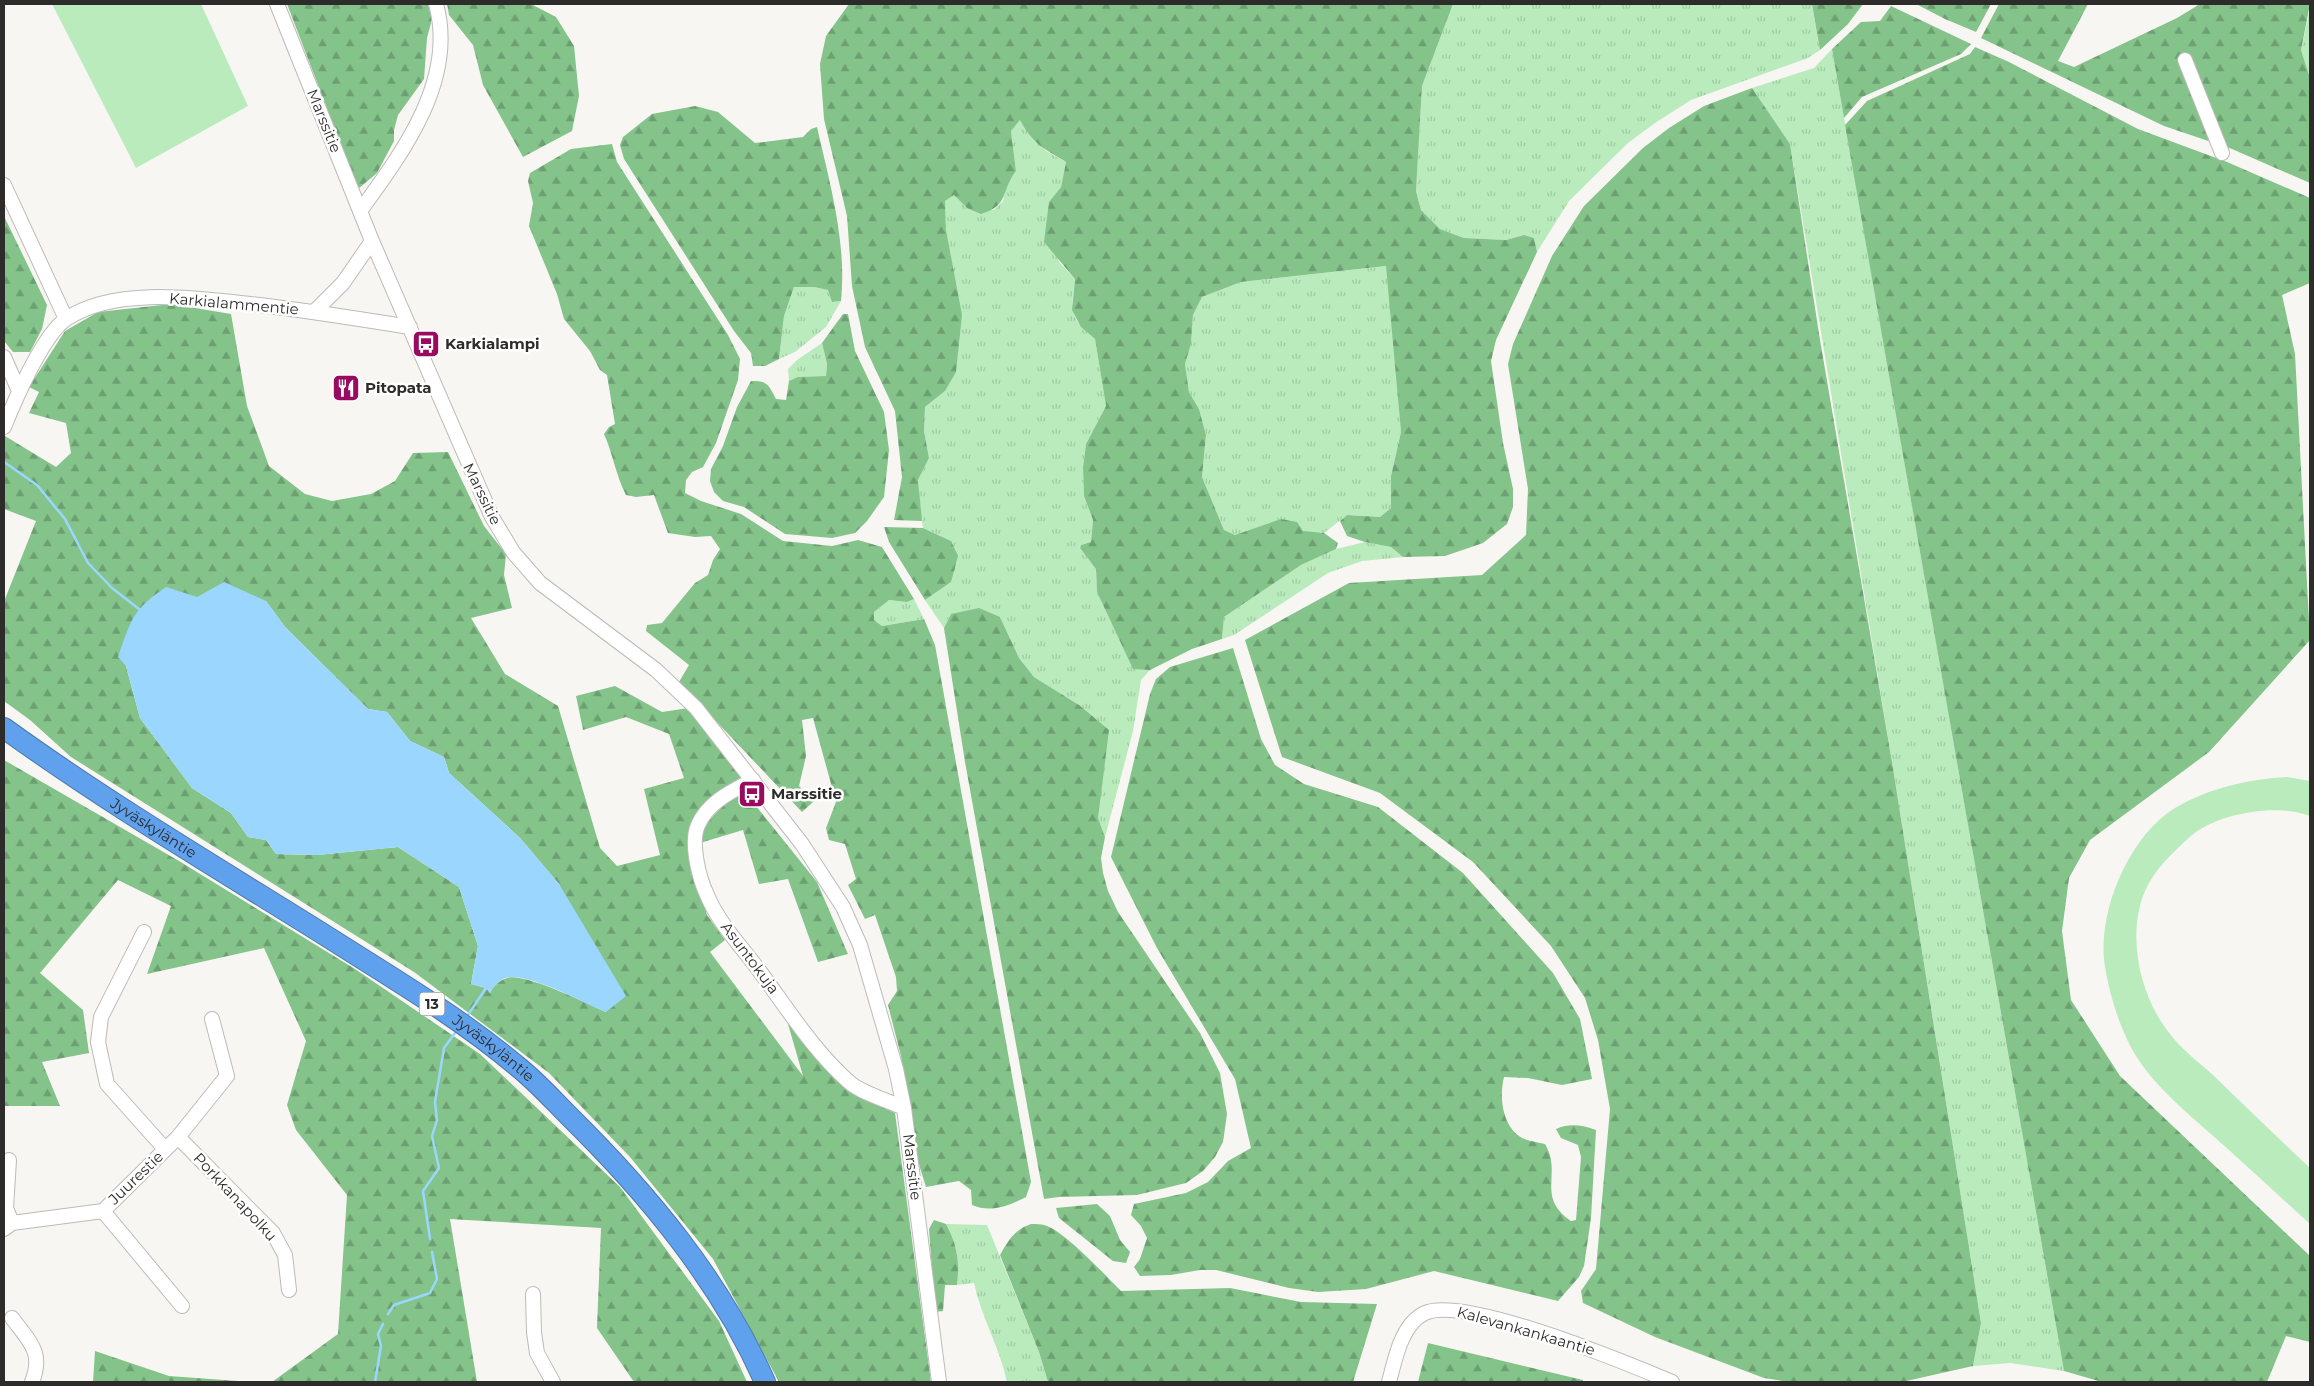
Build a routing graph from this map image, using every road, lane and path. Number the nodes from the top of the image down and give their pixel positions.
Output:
1 (277, 4) edge
2 (436, 4) edge
3 (2185, 60) dead end
4 (2222, 153) dead end
5 (4, 185) edge
6 (360, 211) junction
7 (372, 241) junction
8 (314, 312) junction
9 (66, 319) junction
10 (410, 328) junction
11 (4, 357) edge
12 (19, 390) junction
13 (4, 427) edge
14 (4, 728) edge
15 (753, 780) junction
16 (144, 932) dead end
17 (212, 1018) dead end
18 (904, 1108) junction
19 (178, 1137) junction
20 (166, 1149) junction
21 (9, 1160) dead end
22 (103, 1211) junction
23 (8, 1226) edge
24 (289, 1290) dead end
25 (533, 1294) dead end
26 (182, 1306) dead end
27 (12, 1318) dead end
28 (32, 1382) edge
29 (553, 1382) edge
30 (765, 1382) edge
31 (940, 1382) edge
32 (1389, 1382) edge
33 (1672, 1382) edge

1 - 6 street, Marssitie
2 - 6 street
3 - 4 street
5 - 9 street
6 - 7 street, Marssitie
7 - 8 street
7 - 10 street, Marssitie
8 - 9 street, Karkialammentie
8 - 10 street, Karkialammentie
9 - 12 street, Karkialammentie
10 - 15 street, Marssitie
11 - 12 street
12 - 13 street, Karkialammentie
14 - 30 highway, Jyväskyläntie / 13
15 - 18 street, Marssitie
15 - 18 street, Asuntokuja
16 - 20 street
17 - 19 street, Juurestie
18 - 31 street, Marssitie
19 - 20 street, Juurestie
19 - 24 street, Porkkanapolku
20 - 22 street, Juurestie
21 - 23 street
22 - 23 street, Juurestie
22 - 26 street
25 - 29 street
27 - 28 street
32 - 33 street, Kalevankankaantie

